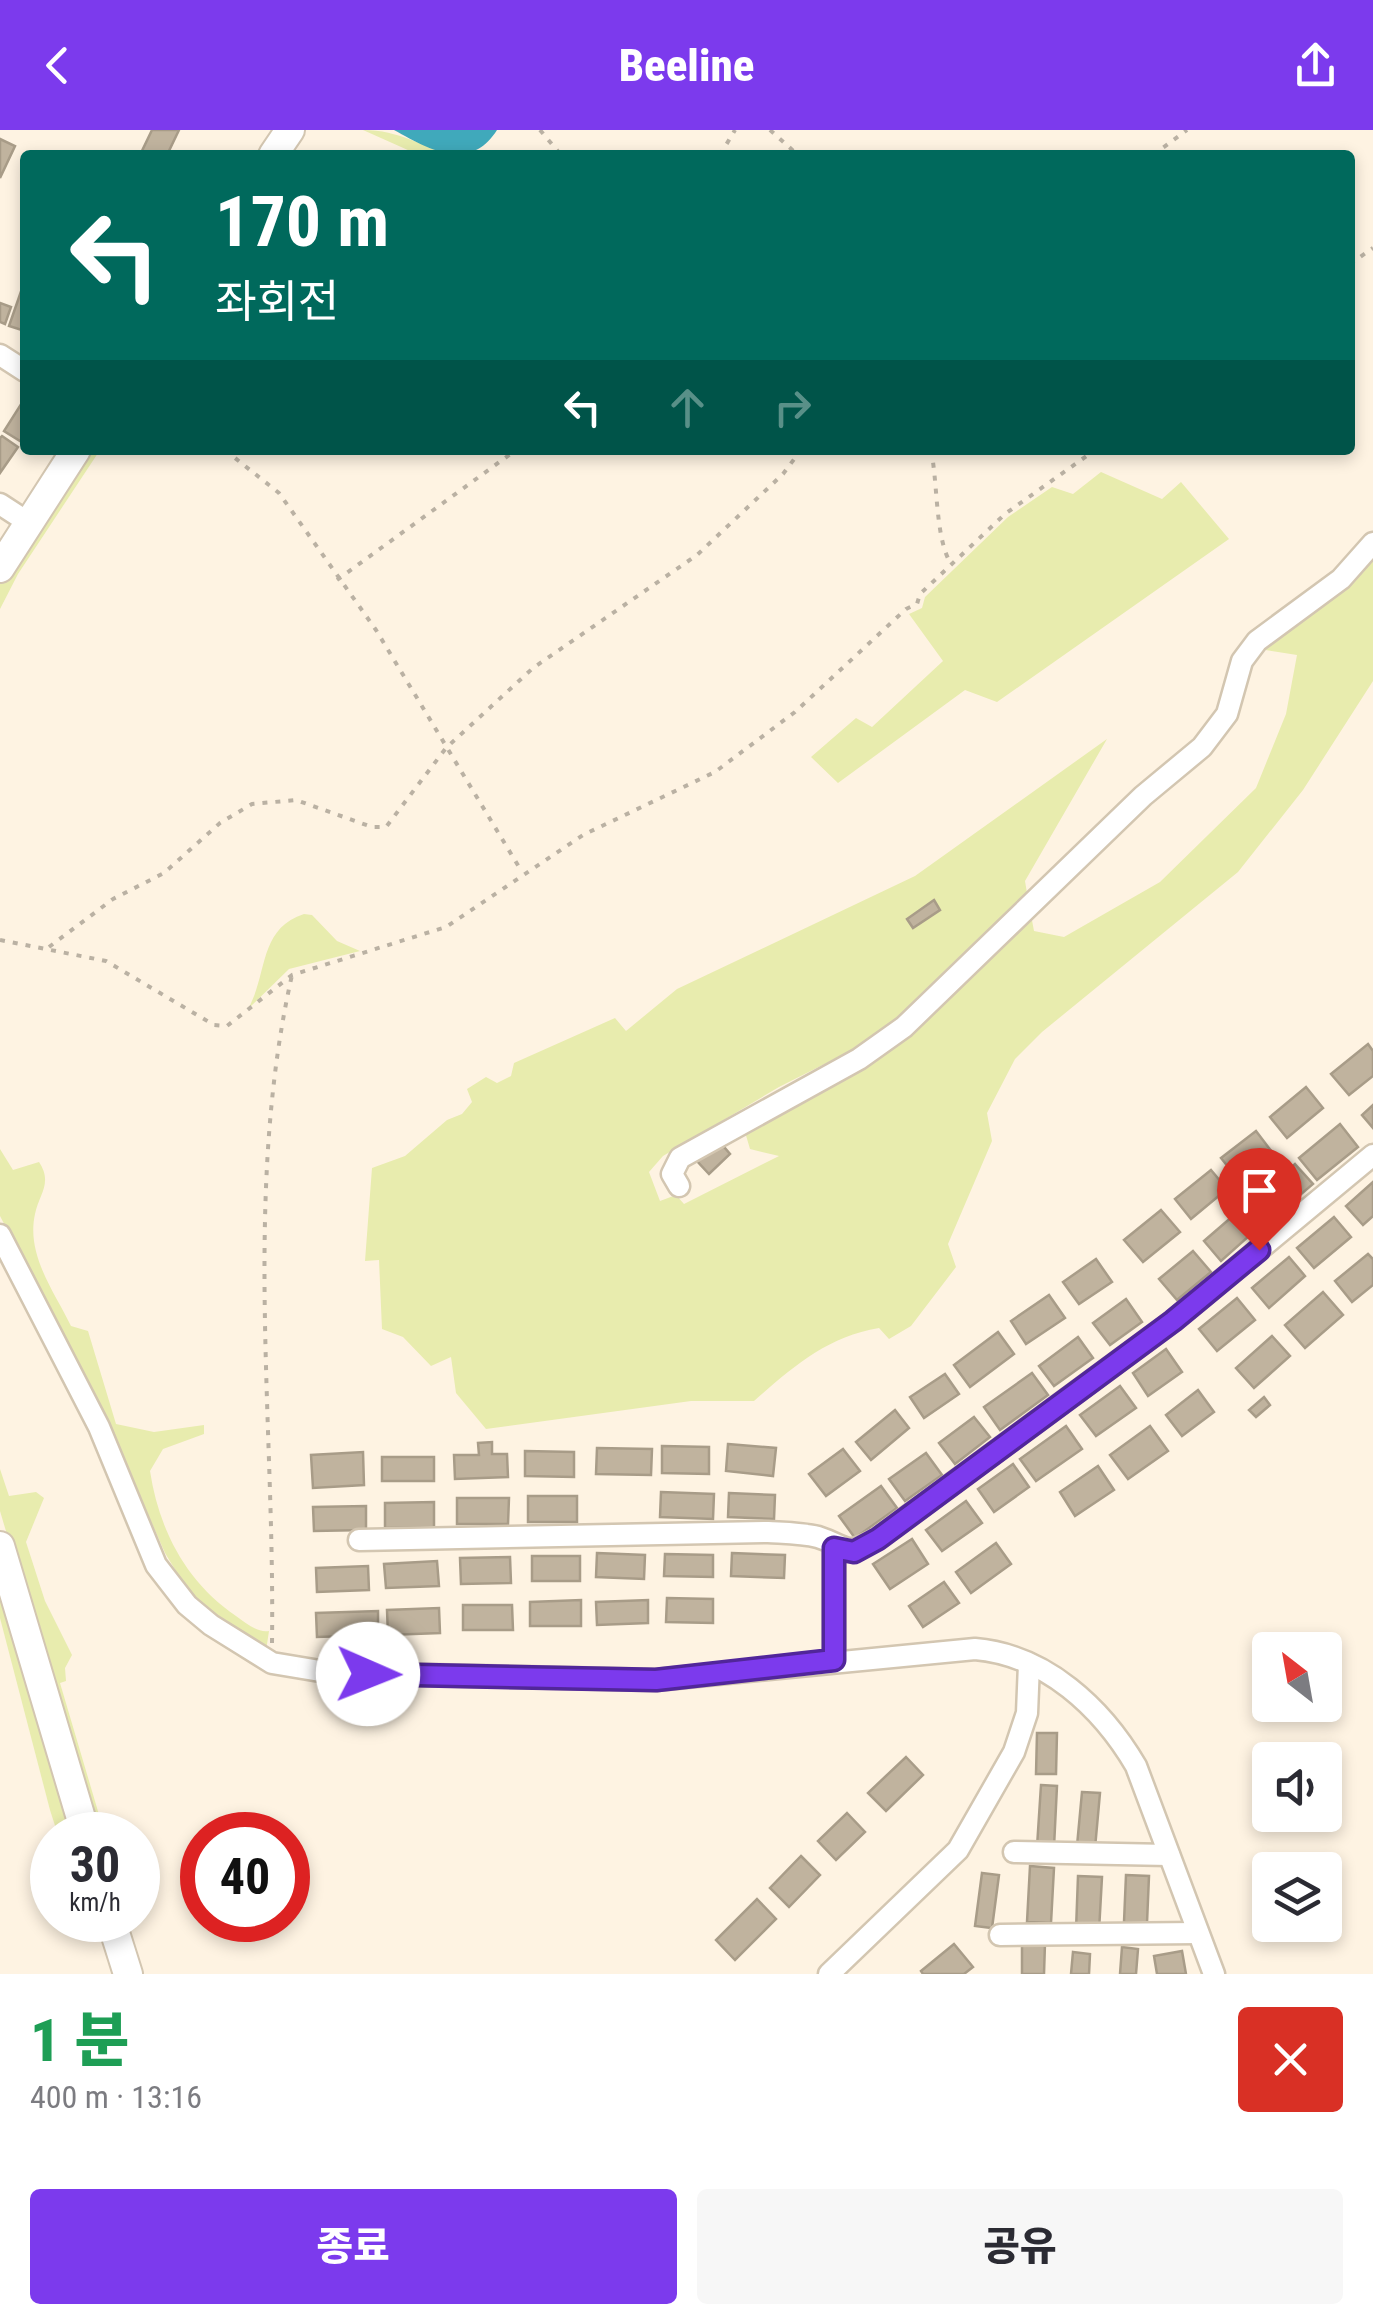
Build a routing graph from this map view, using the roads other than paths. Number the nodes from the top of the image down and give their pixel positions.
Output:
1 (73, 455) edge
2 (0, 504) edge
3 (30, 522) junction
4 (1373, 543) edge
5 (0, 568) edge
6 (1373, 1155) edge
7 (680, 1186) dead end
8 (0, 1235) edge
9 (359, 1540) dead end
10 (0, 1546) edge
11 (834, 1548) junction
12 (834, 1660) junction
13 (1028, 1664) junction
14 (79, 1812) edge
15 (1014, 1852) dead end
16 (1169, 1854) junction
17 (1198, 1933) junction
18 (1000, 1936) dead end
19 (119, 1942) edge
20 (128, 1974) edge
21 (829, 1974) edge
22 (1214, 1974) edge

1 - 3 main road
2 - 3 street
3 - 5 main road
4 - 7 street
6 - 11 street
8 - 12 street
9 - 11 street
10 - 14 main road
11 - 12 street
12 - 13 street
13 - 16 street
13 - 21 street
15 - 16 street
16 - 17 street
17 - 18 street
17 - 22 street
19 - 20 main road

